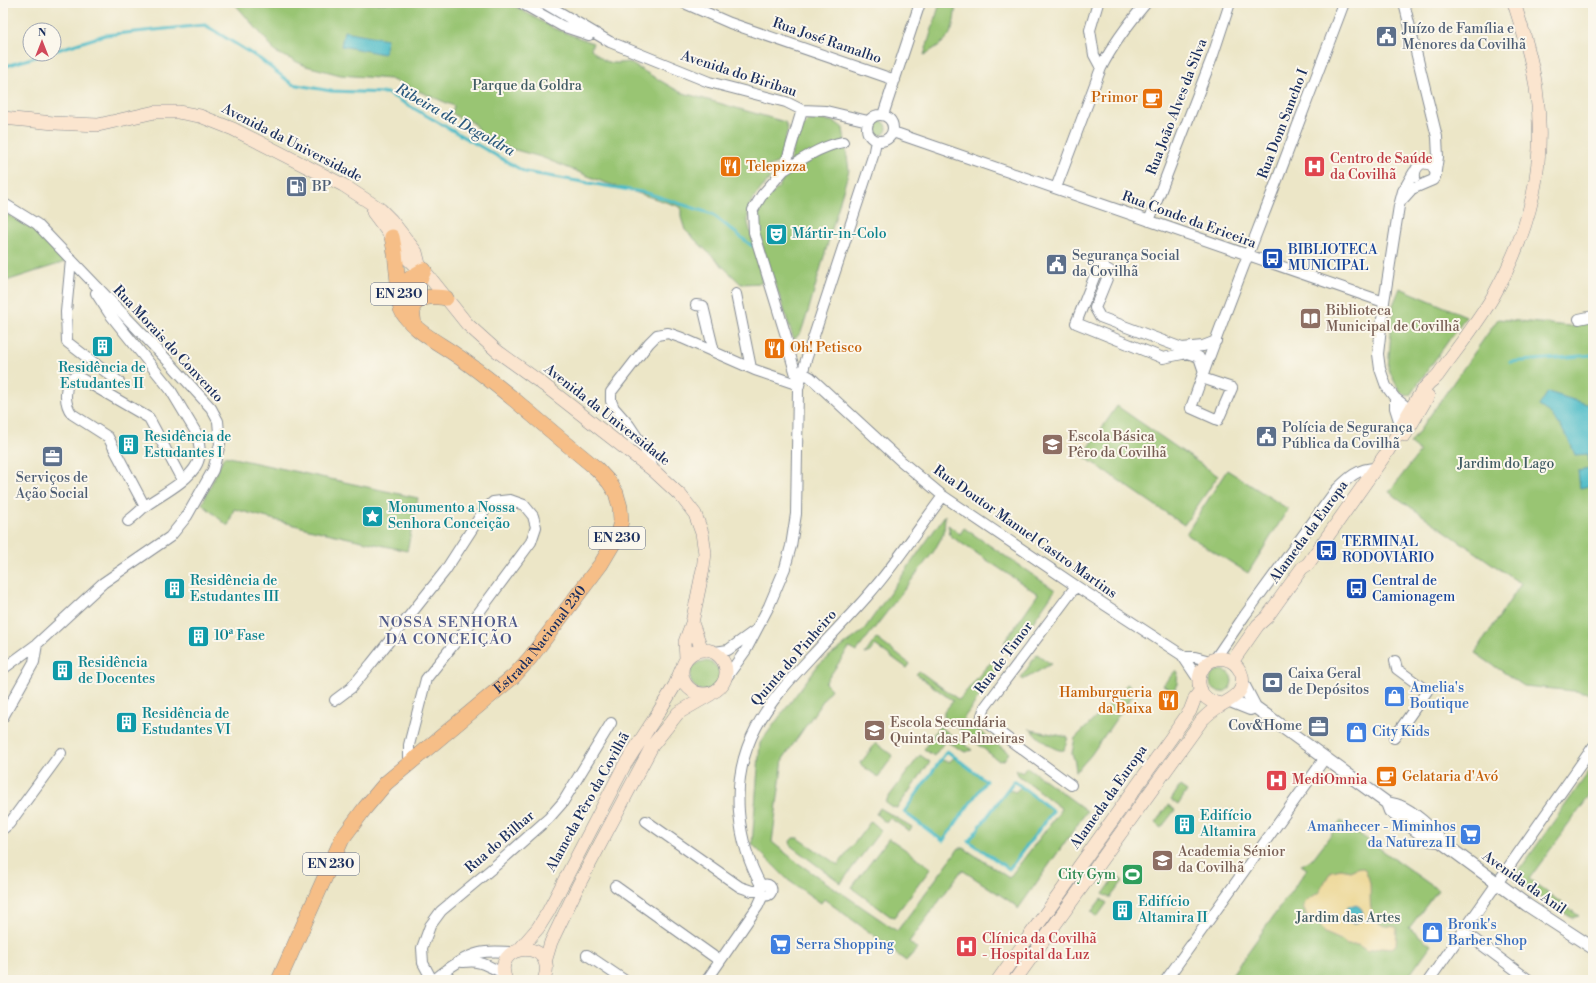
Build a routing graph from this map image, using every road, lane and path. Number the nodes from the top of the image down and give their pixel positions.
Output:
1 (521, 3) edge
2 (544, 3) edge
3 (684, 3) edge
4 (920, 3) edge
5 (1098, 3) edge
6 (1146, 3) edge
7 (1230, 3) edge
8 (1344, 3) edge
9 (1404, 3) edge
10 (1514, 3) edge
11 (610, 42) junction
12 (1101, 68) junction
13 (895, 80) junction
14 (802, 110) junction
15 (883, 115) junction
16 (3, 118) edge
17 (868, 121) junction
18 (892, 132) junction
19 (1436, 137) junction
20 (876, 141) junction
21 (843, 142) dead end
22 (1423, 163) junction
23 (784, 170) junction
24 (1414, 172) junction
25 (1436, 174) junction
26 (1424, 184) junction
27 (1056, 188) junction
28 (3, 203) edge
29 (373, 206) junction
30 (1399, 206) junction
31 (1149, 221) junction
32 (392, 237) junction
33 (1247, 255) junction
34 (71, 260) junction
35 (422, 267) junction
36 (79, 268) junction
37 (399, 292) junction
38 (736, 294) dead end
39 (446, 298) junction
40 (1384, 302) junction
41 (696, 305) dead end
42 (411, 307) junction
43 (1593, 316) edge
44 (1579, 319) dead end
45 (414, 325) junction
46 (1216, 340) junction
47 (714, 352) junction
48 (751, 368) junction
49 (803, 373) junction
50 (1203, 375) junction
51 (1434, 380) junction
52 (119, 382) dead end
53 (799, 386) junction
54 (1394, 398) junction
55 (1414, 403) junction
56 (1401, 427) junction
57 (1376, 468) junction
58 (654, 471) junction
59 (182, 480) junction
60 (943, 496) junction
61 (145, 507) junction
62 (128, 522) dead end
63 (1076, 586) junction
64 (692, 623) junction
65 (755, 631) junction
66 (37, 644) junction
67 (702, 650) junction
68 (715, 652) junction
69 (1185, 657) junction
70 (1213, 660) junction
71 (1395, 661) dead end
72 (1232, 662) junction
73 (684, 663) junction
74 (3, 669) edge
75 (726, 678) junction
76 (1243, 684) junction
77 (1200, 685) junction
78 (711, 694) junction
79 (335, 700) dead end
80 (1227, 702) junction
81 (1255, 707) junction
82 (3, 717) edge
83 (611, 723) dead end
84 (1394, 738) dead end
85 (1593, 747) edge
86 (61, 753) dead end
87 (1325, 758) junction
88 (409, 764) junction
89 (1071, 785) dead end
90 (646, 821) dead end
91 (3, 829) edge
92 (1497, 883) junction
93 (615, 886) dead end
94 (762, 891) junction
95 (1463, 931) junction
96 (1593, 948) edge
97 (516, 951) junction
98 (587, 955) dead end
99 (720, 961) junction
100 (545, 962) junction
101 (458, 963) junction
102 (505, 978) edge
103 (279, 980) edge
104 (433, 980) edge
105 (544, 980) edge
106 (624, 980) edge
107 (707, 980) edge
108 (998, 980) edge
109 (1015, 980) edge
110 (1166, 980) edge
111 (1429, 980) edge
112 (1529, 980) edge

1 - 11 street
2 - 11 street, Avenida do Biribau
3 - 13 street, Rua José Ramalho
4 - 13 street
5 - 12 street
6 - 12 street
7 - 31 street, Rua João Alves da Silva
8 - 33 street, Rua Dom Sancho I
9 - 19 street
10 - 51 main road, Alameda da Europa
11 - 14 street, Avenida do Biribau
12 - 27 street
13 - 15 street
14 - 17 street, Avenida do Biribau
14 - 23 street
15 - 17 street
15 - 18 street
16 - 29 main road, Avenida da Universidade
17 - 20 street
18 - 20 street
18 - 27 street, Rua Conde da Ericeira
19 - 22 street
19 - 25 street
20 - 49 street
21 - 23 street
22 - 24 street
22 - 25 street
23 - 53 street
24 - 26 street
24 - 30 street
25 - 26 street
26 - 30 street
27 - 31 street, Rua Conde da Ericeira
28 - 34 street, Rua Morais do Convento
29 - 32 main road, Avenida da Universidade
29 - 35 main road, Avenida da Universidade
30 - 40 street
31 - 33 street, Rua Conde da Ericeira
32 - 35 main road, Avenida da Universidade
32 - 37 main road, EN 230
33 - 40 street, Rua Conde da Ericeira
33 - 46 street, Rua Dom Sancho I
34 - 36 street, Rua Morais do Convento
34 - 52 street
35 - 37 main road, EN 230
35 - 39 main road, Avenida da Universidade
35 - 42 main road, EN 230
36 - 59 street
36 - 66 street, Rua Morais do Convento
37 - 45 main road, Estrada Nacional 230 / EN 230
38 - 48 street
39 - 42 main road, EN 230
39 - 58 main road, Avenida da Universidade
40 - 54 street
41 - 47 street
42 - 45 main road, EN 230
43 - 44 street
45 - 88 main road, Estrada Nacional 230 / EN 230
46 - 50 street, Rua Dom Sancho I
46 - 50 street
47 - 48 street
47 - 58 street
48 - 53 street
49 - 53 street
49 - 60 street, Rua Doutor Manuel Castro Martins
50 - 50 street, Rua Dom Sancho I
51 - 55 main road, Alameda da Europa
51 - 56 main road, Alameda da Europa
53 - 65 street
54 - 55 street
54 - 56 street
55 - 56 main road, Alameda da Europa
56 - 57 main road, Alameda da Europa
57 - 70 street
57 - 72 main road, Alameda da Europa
58 - 64 main road, Avenida da Universidade
59 - 61 street
59 - 61 street
60 - 63 street, Rua Doutor Manuel Castro Martins
60 - 94 street, Quinta do Pinheiro
61 - 62 street
63 - 69 street, Rua Doutor Manuel Castro Martins
63 - 89 street, Rua de Timor
64 - 67 main road
64 - 73 main road, Avenida da Universidade
65 - 68 street
65 - 75 street
66 - 74 street, Rua Morais do Convento
66 - 82 street
67 - 68 main road
67 - 73 main road
68 - 75 main road
69 - 70 street, Rua Doutor Manuel Castro Martins
69 - 77 street, Rua Doutor Manuel Castro Martins
70 - 72 main road
70 - 77 main road
71 - 84 street
72 - 76 main road
73 - 78 main road
73 - 97 main road, Alameda Pêro da Covilhã
75 - 78 main road, Alameda Pêro da Covilhã
76 - 80 main road
76 - 81 street, Avenida da Anil
77 - 80 main road
77 - 108 main road, Alameda da Europa
78 - 100 main road, Alameda Pêro da Covilhã
79 - 88 street
80 - 81 street, Avenida da Anil
80 - 109 main road
81 - 87 street, Avenida da Anil
83 - 104 street, Rua do Bilhar
85 - 92 street
86 - 91 street
87 - 92 street, Avenida da Anil
87 - 110 street
88 - 103 main road, Estrada Nacional 230 / EN 230
90 - 94 street
92 - 95 street
92 - 96 street, Avenida da Anil
93 - 99 street
94 - 99 street
95 - 111 street
95 - 112 street
97 - 100 main road
97 - 101 street
97 - 102 main road, Alameda Pêro da Covilhã
98 - 106 street
99 - 107 street
100 - 105 main road, Alameda Pêro da Covilhã
101 - 102 street
101 - 104 street

